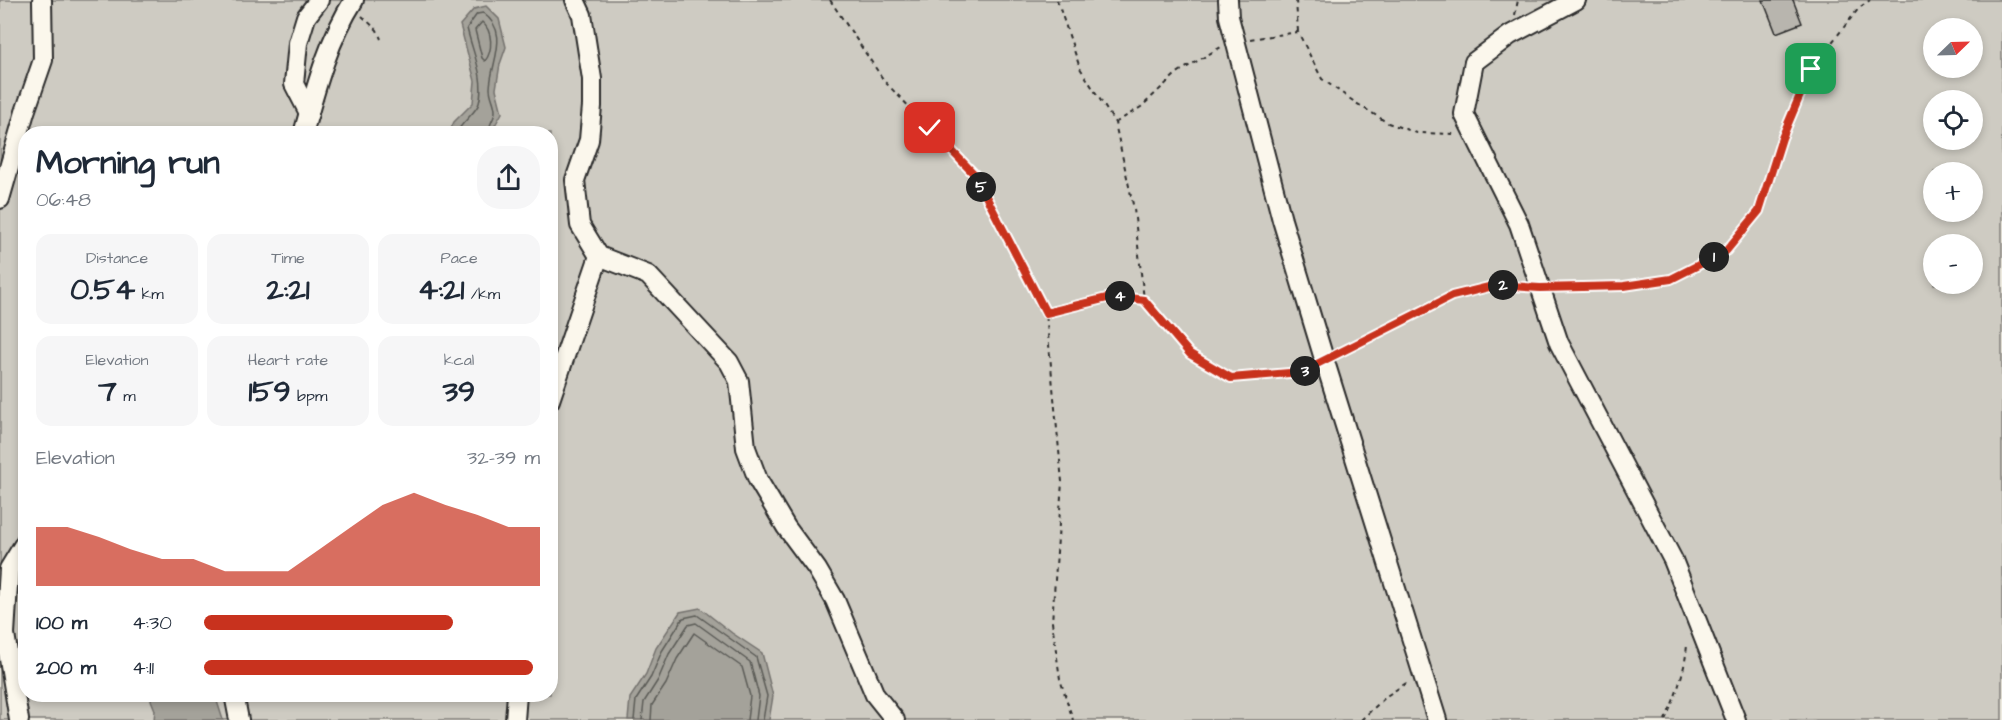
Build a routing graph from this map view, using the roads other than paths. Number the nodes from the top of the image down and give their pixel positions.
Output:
1 (42, 0) edge
2 (319, 0) edge
3 (575, 0) edge
4 (1228, 0) edge
5 (1576, 0) edge
6 (354, 1) edge
7 (309, 113) junction
8 (20, 126) edge
9 (305, 126) edge
10 (18, 134) edge
11 (0, 199) edge
12 (599, 256) junction
13 (558, 376) edge
14 (18, 554) edge
15 (236, 702) edge
16 (516, 702) edge
17 (20, 720) edge
18 (239, 720) edge
19 (515, 720) edge
20 (895, 720) edge
21 (1437, 720) edge
22 (1736, 720) edge

1 - 8 street
2 - 7 street
3 - 12 street
4 - 21 street
5 - 22 street
6 - 7 street
7 - 9 street
10 - 11 street
12 - 13 street
12 - 20 street
14 - 17 street
15 - 18 street
16 - 19 street

